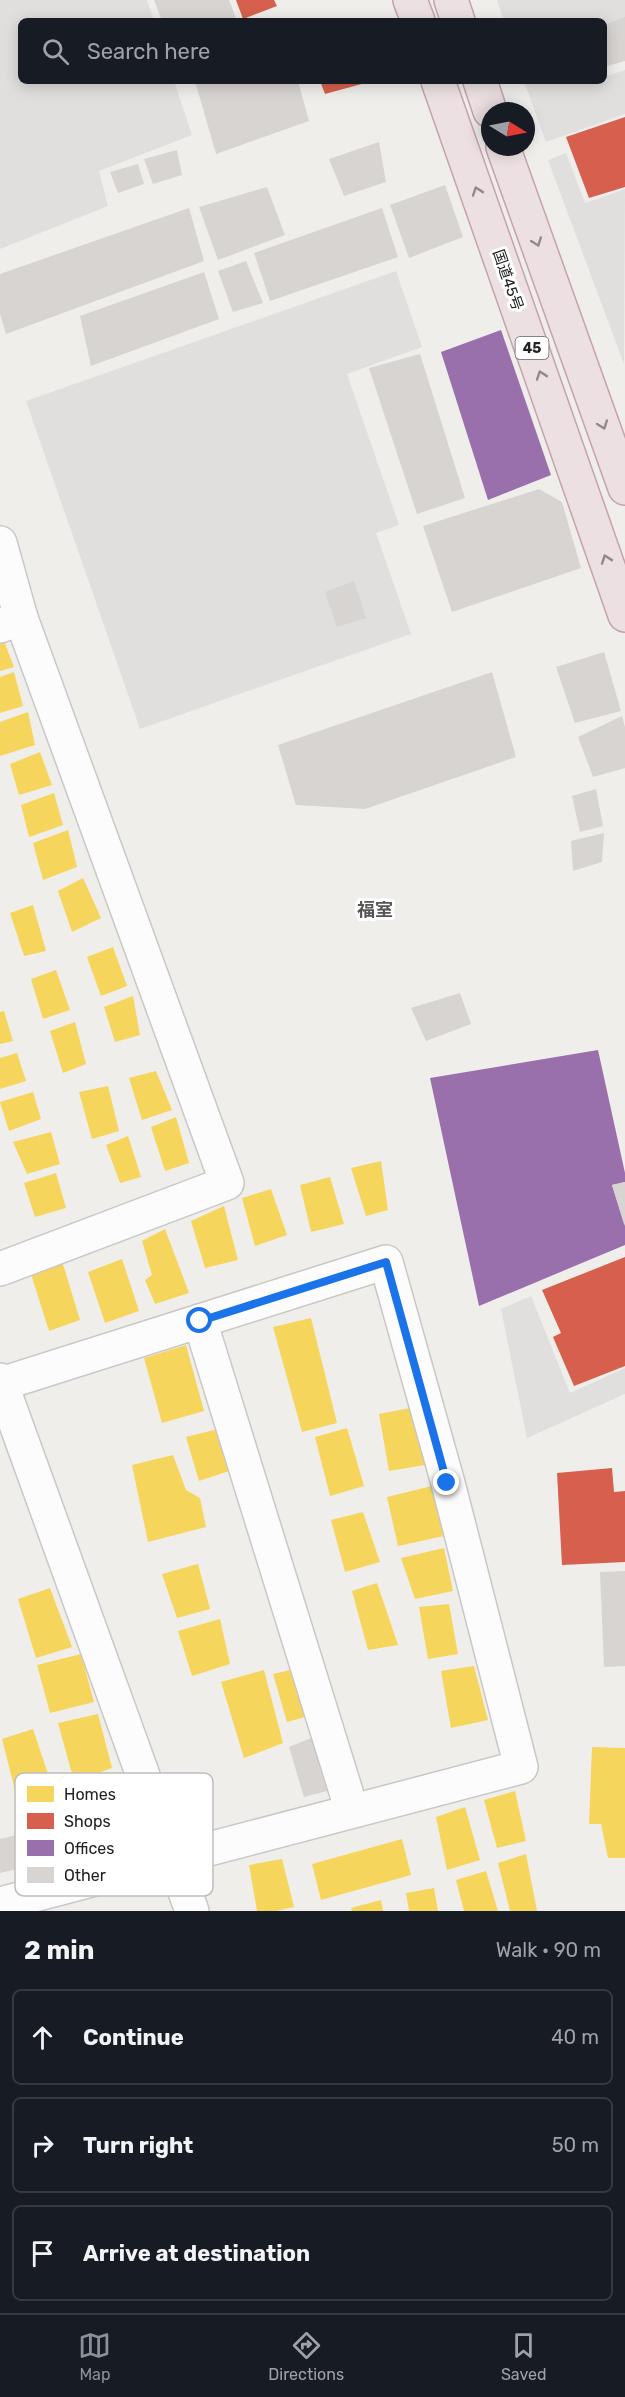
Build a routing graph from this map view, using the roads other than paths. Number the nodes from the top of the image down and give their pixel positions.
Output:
1 (410, 0) edge
2 (451, 0) edge
3 (417, 18) edge
4 (457, 18) edge
5 (439, 84) edge
6 (481, 84) edge
7 (487, 102) edge
8 (506, 156) edge
9 (625, 488) edge
10 (0, 543) edge
11 (625, 615) edge
12 (10, 622) edge
13 (0, 1269) edge
14 (200, 1321) junction
15 (1, 1382) edge
16 (142, 1773) edge
17 (352, 1811) junction
18 (213, 1847) edge
19 (30, 1896) edge
20 (187, 1896) edge
21 (0, 1904) edge
22 (192, 1911) edge

1 - 3 highway
2 - 4 highway
11 -> 5 highway, 国道45号 / 45
6 - 7 highway
8 -> 9 highway, 45
10 - 12 street
12 - 13 street
14 - 15 street
14 - 17 street
14 - 17 street
15 - 16 street
17 - 18 street
19 - 21 street
20 - 22 street

